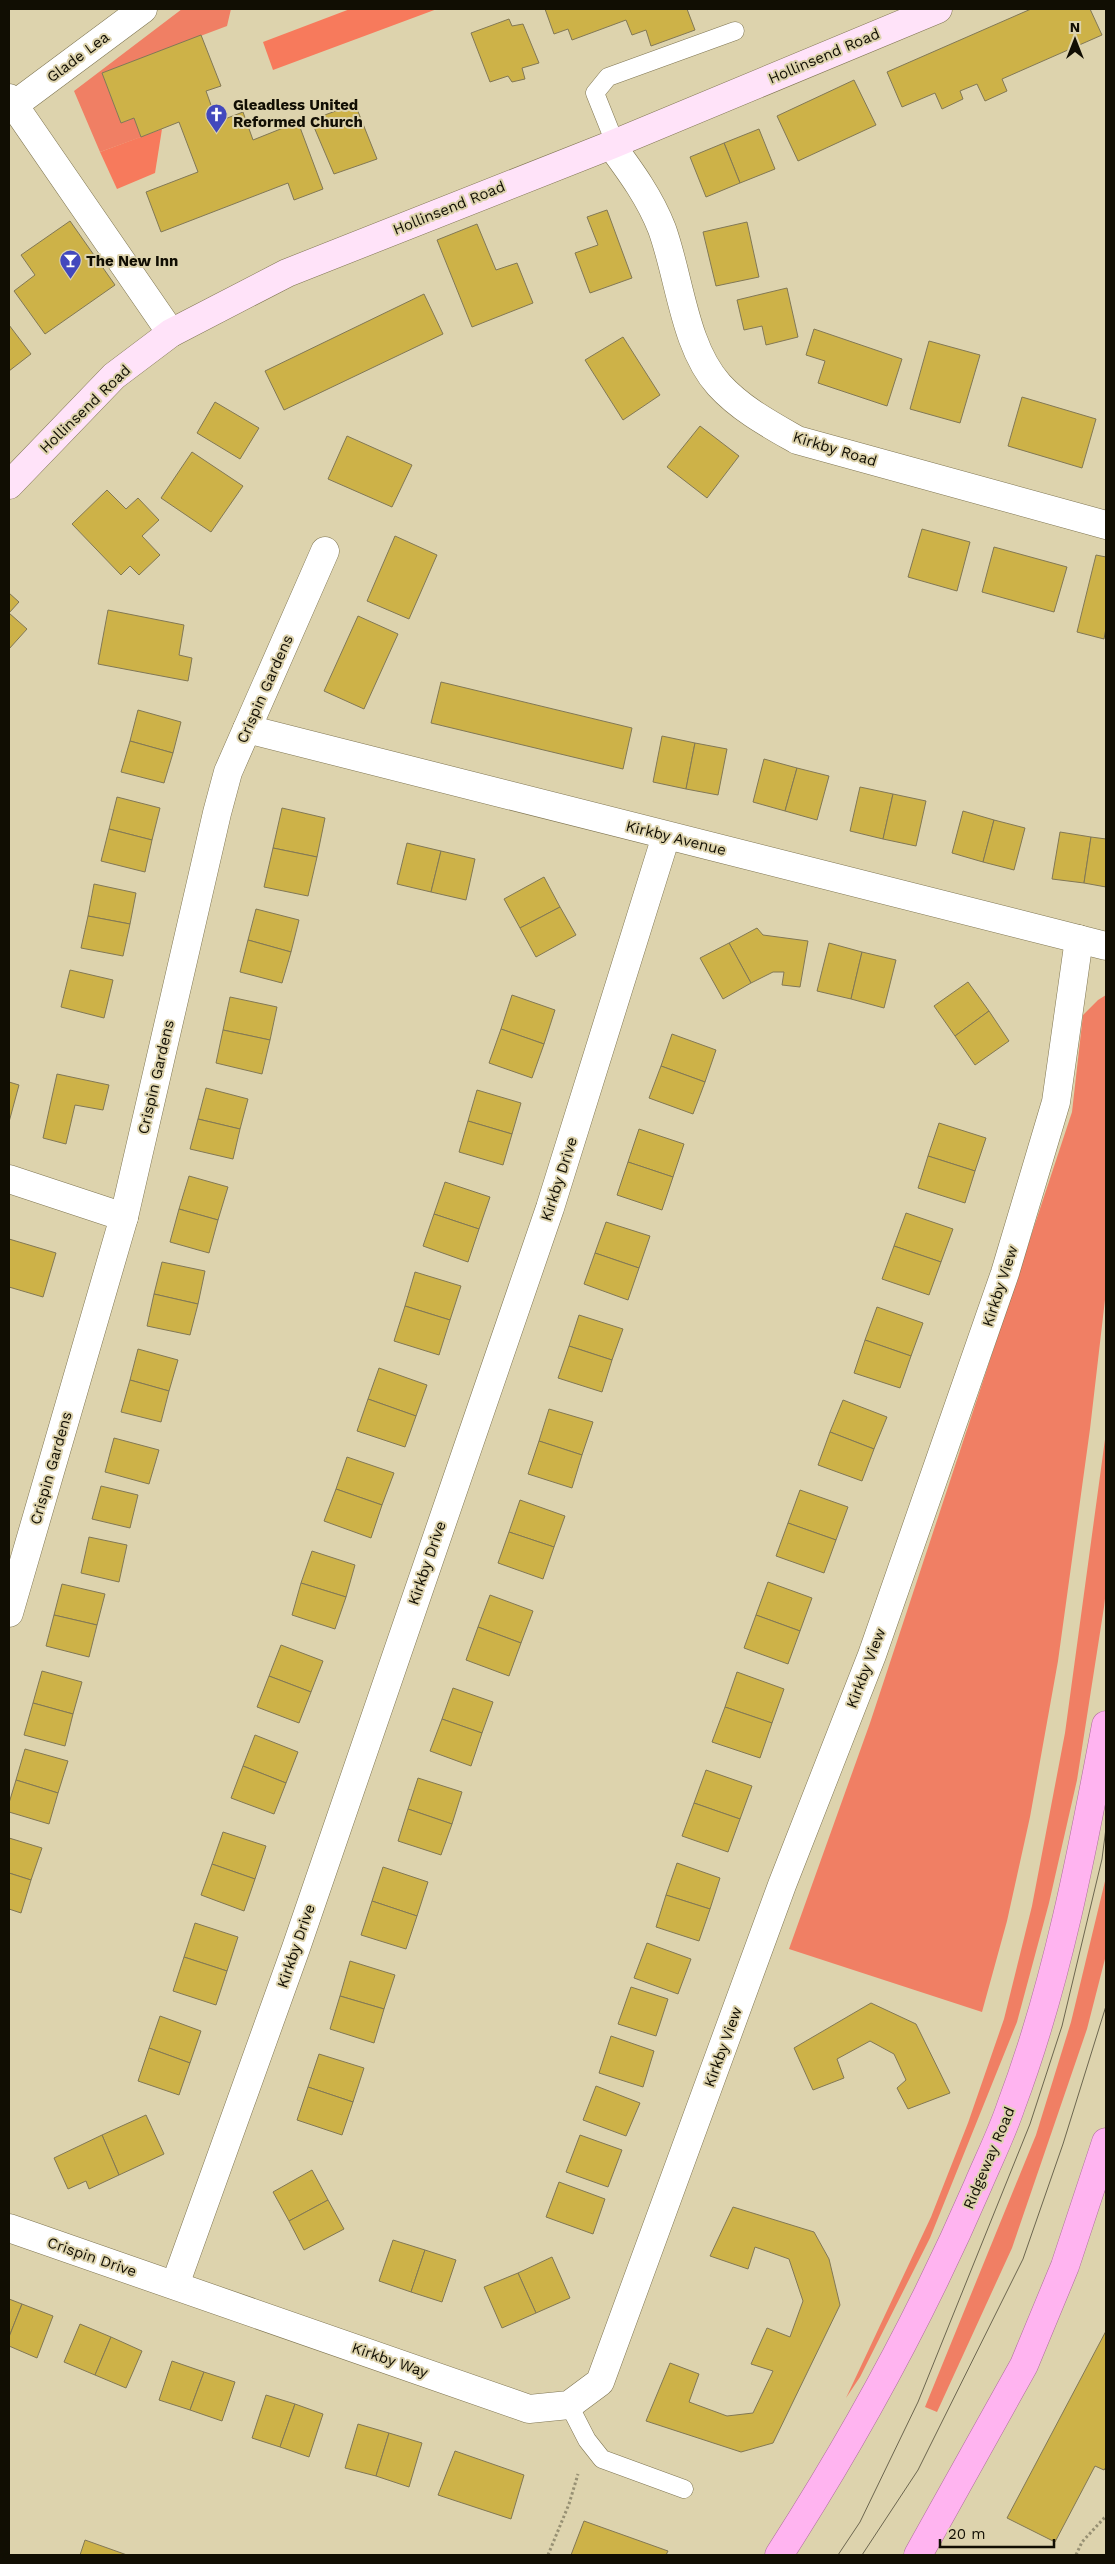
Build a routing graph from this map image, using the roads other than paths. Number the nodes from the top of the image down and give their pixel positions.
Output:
1 (143, 9) edge
2 (938, 9) edge
3 (735, 31) dead end
4 (11, 102) edge
5 (613, 144) junction
6 (172, 332) junction
7 (9, 485) edge
8 (1106, 525) edge
9 (325, 551) dead end
10 (247, 730) junction
11 (666, 836) junction
12 (1078, 939) junction
13 (1106, 946) edge
14 (9, 1179) edge
15 (124, 1216) junction
16 (20, 1534) edge
17 (9, 1612) edge
18 (1106, 1725) edge
19 (1106, 2142) edge
20 (9, 2228) edge
21 (175, 2285) junction
22 (569, 2405) junction
23 (684, 2488) dead end
24 (779, 2555) edge
25 (918, 2555) edge

1 - 4 street, Glade Lea
2 - 5 main road, Hollinsend Road
3 - 5 lane
4 - 6 street
5 - 6 main road, Hollinsend Road
5 - 8 street, Kirkby Road
6 - 7 main road, Hollinsend Road
9 - 10 street, Crispin Gardens
10 - 11 street, Kirkby Avenue
10 - 15 street, Crispin Gardens
11 - 12 street, Kirkby Avenue
11 - 21 street, Kirkby Drive
12 - 13 street, Kirkby Avenue
12 - 22 street, Kirkby View
14 - 15 street
15 - 16 street, Crispin Gardens
16 - 17 street, Crispin Gardens
18 - 24 highway, Ridgeway Road
19 - 25 highway
20 - 21 street, Crispin Drive
21 - 22 street, Kirkby Way
22 - 23 lane

